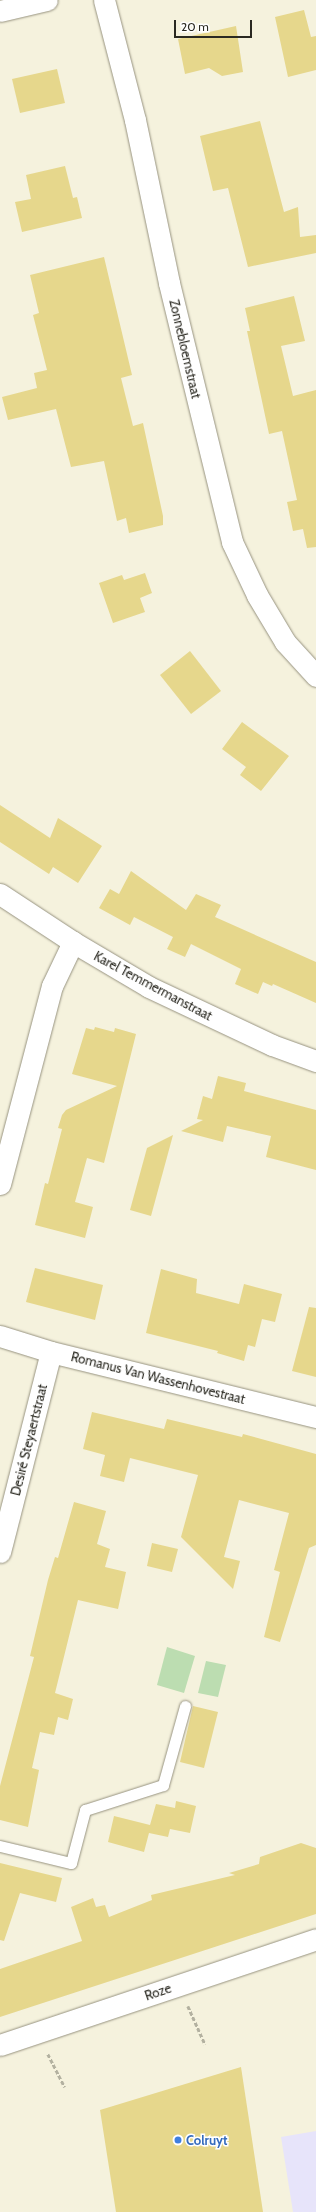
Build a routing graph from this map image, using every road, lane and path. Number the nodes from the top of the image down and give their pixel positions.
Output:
1 (47, 0) edge
2 (104, 0) edge
3 (0, 11) edge
4 (316, 676) edge
5 (0, 894) edge
6 (73, 942) junction
7 (316, 1061) edge
8 (0, 1184) edge
9 (0, 1336) edge
10 (51, 1352) junction
11 (316, 1417) edge
12 (0, 1552) edge
13 (185, 1706) dead end
14 (0, 1846) edge
15 (316, 1939) edge
16 (179, 1985) junction
17 (37, 2032) junction
18 (205, 2044) dead end
19 (0, 2045) edge
20 (65, 2087) dead end

1 - 3 street
2 - 4 street, Zonnebloemstraat
5 - 6 street, Karel Temmermanstraat
6 - 7 street, Karel Temmermanstraat
6 - 8 street
9 - 10 street, Romanus Van Wassenhovestraat
10 - 11 street, Romanus Van Wassenhovestraat
10 - 12 street, Desiré Steyaertstraat
13 - 14 lane
15 - 16 street, Roze
16 - 17 street, Roze
16 - 18 path
17 - 19 street, Roze
17 - 20 path

